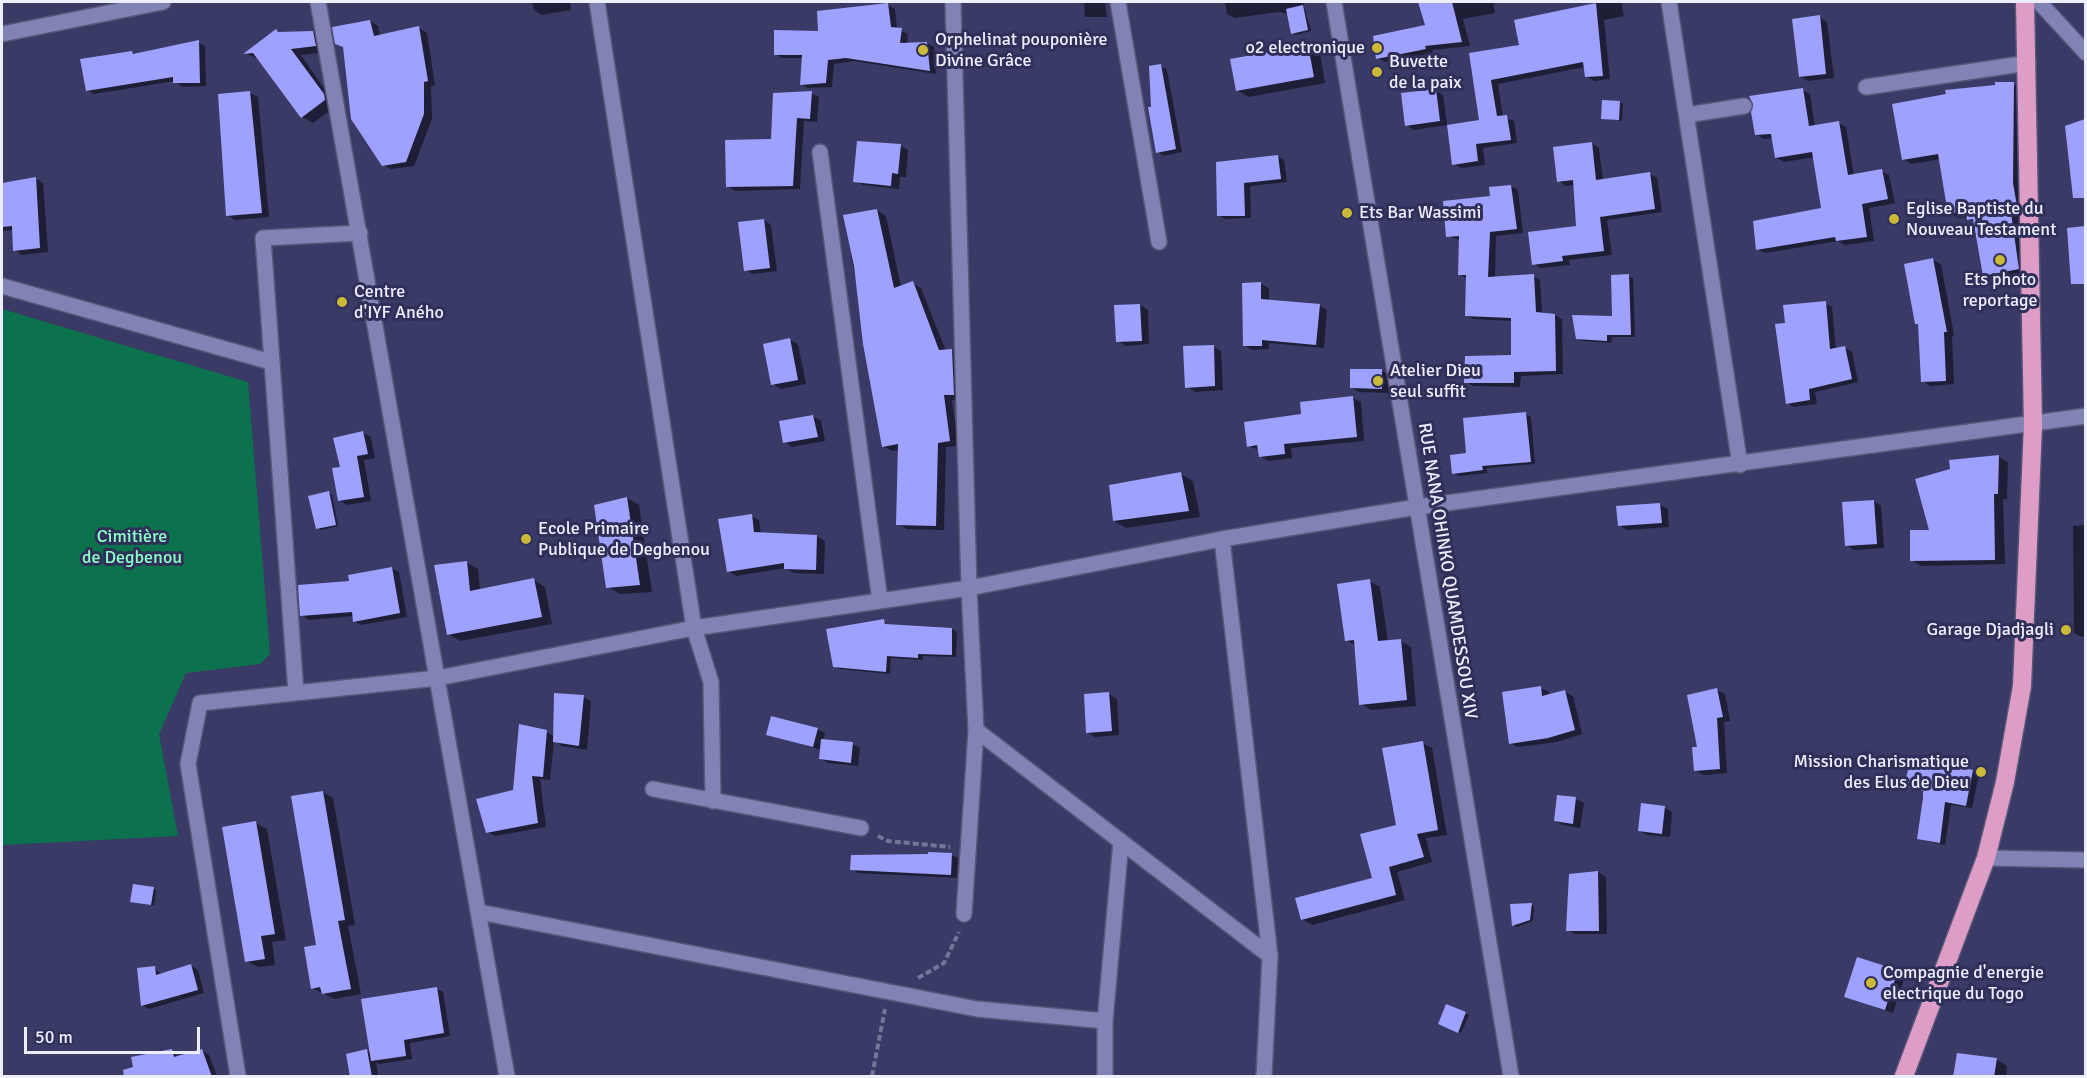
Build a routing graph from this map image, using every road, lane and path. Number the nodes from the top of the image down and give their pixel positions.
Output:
1 (163, 2) edge
2 (318, 2) edge
3 (597, 2) edge
4 (953, 2) edge
5 (1118, 2) edge
6 (1334, 2) edge
7 (1669, 2) edge
8 (2025, 2) edge
9 (2039, 2) edge
10 (2, 34) edge
11 (2085, 53) edge
12 (2028, 63) junction
13 (1866, 87) dead end
14 (1744, 106) dead end
15 (1687, 115) junction
16 (820, 152) dead end
17 (360, 233) junction
18 (1160, 242) dead end
19 (2, 286) edge
20 (271, 362) junction
21 (2085, 416) edge
22 (2032, 425) junction
23 (1740, 465) junction
24 (1417, 507) junction
25 (1222, 539) junction
26 (969, 588) junction
27 (880, 601) junction
28 (694, 628) junction
29 (438, 678) junction
30 (296, 693) junction
31 (976, 730) junction
32 (653, 789) dead end
33 (713, 801) junction
34 (861, 828) joint
35 (1121, 841) junction
36 (969, 849) junction
37 (1986, 858) junction
38 (2085, 860) edge
39 (479, 912) junction
40 (964, 914) joint
41 (1270, 956) junction
42 (892, 994) junction
43 (1105, 1021) junction
44 (238, 1077) edge
45 (507, 1077) edge
46 (872, 1077) edge
47 (1106, 1077) edge
48 (1264, 1077) edge
49 (1511, 1077) edge
50 (1904, 1077) edge

1 - 10 street
2 - 17 street
3 - 28 street
4 - 26 street
5 - 18 street
6 - 24 street, RUE NANA OHINKO QUAMDESSOU XIV
7 - 15 street
8 - 12 highway
9 - 11 street
12 - 13 street
12 - 22 highway
14 - 15 street
15 - 23 street
16 - 27 street
17 - 20 street
17 - 29 street
19 - 20 street
20 - 30 street
21 - 22 street
22 - 23 street
22 - 37 highway
23 - 24 street
24 - 25 street
24 - 49 street, RUE NANA OHINKO QUAMDESSOU XIV
25 - 26 street
25 - 41 street
26 - 27 street
26 - 31 street
27 - 28 street
28 - 29 street
28 - 33 street
29 - 30 street
29 - 39 street
30 - 44 street
31 - 35 street
31 - 36 street
32 - 33 street
33 - 34 street
34 - 36 path
35 - 41 street
35 - 43 street
36 - 40 street
37 - 38 street
37 - 50 highway
39 - 42 street
39 - 45 street
40 - 42 path
41 - 48 street
42 - 43 street
42 - 46 path
43 - 47 street

